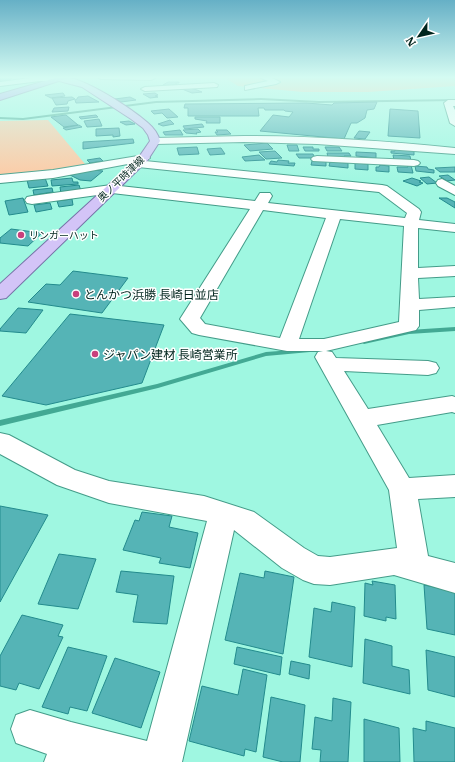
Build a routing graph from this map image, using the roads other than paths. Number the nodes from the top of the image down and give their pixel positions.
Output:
1 (126, 113) edge
2 (451, 113) edge
3 (455, 123) edge
4 (155, 141) junction
5 (381, 144) junction
6 (455, 151) edge
7 (317, 159) dead end
8 (141, 161) junction
9 (383, 161) junction
10 (414, 163) dead end
11 (274, 178) junction
12 (0, 179) edge
13 (442, 183) dead end
14 (110, 190) junction
15 (455, 191) edge
16 (32, 200) dead end
17 (260, 207) junction
18 (334, 215) junction
19 (411, 224) junction
20 (455, 228) edge
21 (455, 271) edge
22 (410, 273) junction
23 (0, 294) edge
24 (455, 302) edge
25 (409, 305) junction
26 (287, 345) junction
27 (428, 368) dead end
28 (455, 405) edge
29 (361, 419) junction
30 (0, 442) edge
31 (455, 486) edge
32 (402, 489) junction
33 (223, 514) junction
34 (415, 566) junction
35 (455, 578) edge
36 (30, 729) dead end
37 (67, 752) edge
38 (150, 762) edge
39 (162, 762) edge

1 - 4 main road
2 - 3 street
4 - 5 street
4 - 8 main road, 奥ノ平時津線
5 - 6 street
5 - 9 street
7 - 9 street
8 - 11 street
8 - 12 street
8 - 14 main road, 奥ノ平時津線
9 - 10 street
11 - 17 street
11 - 19 street
13 - 15 street
14 - 16 street
14 - 17 street
14 - 23 main road, 奥ノ平時津線
17 - 18 street
17 - 26 street
18 - 19 street
18 - 26 street
19 - 20 street
19 - 22 street
21 - 22 street
22 - 25 street
24 - 25 street
25 - 26 street
27 - 29 street
28 - 29 street
29 - 32 street
30 - 33 street
31 - 32 street
32 - 34 street
33 - 34 street
33 - 39 street
34 - 35 street
36 - 37 street
37 - 38 street

